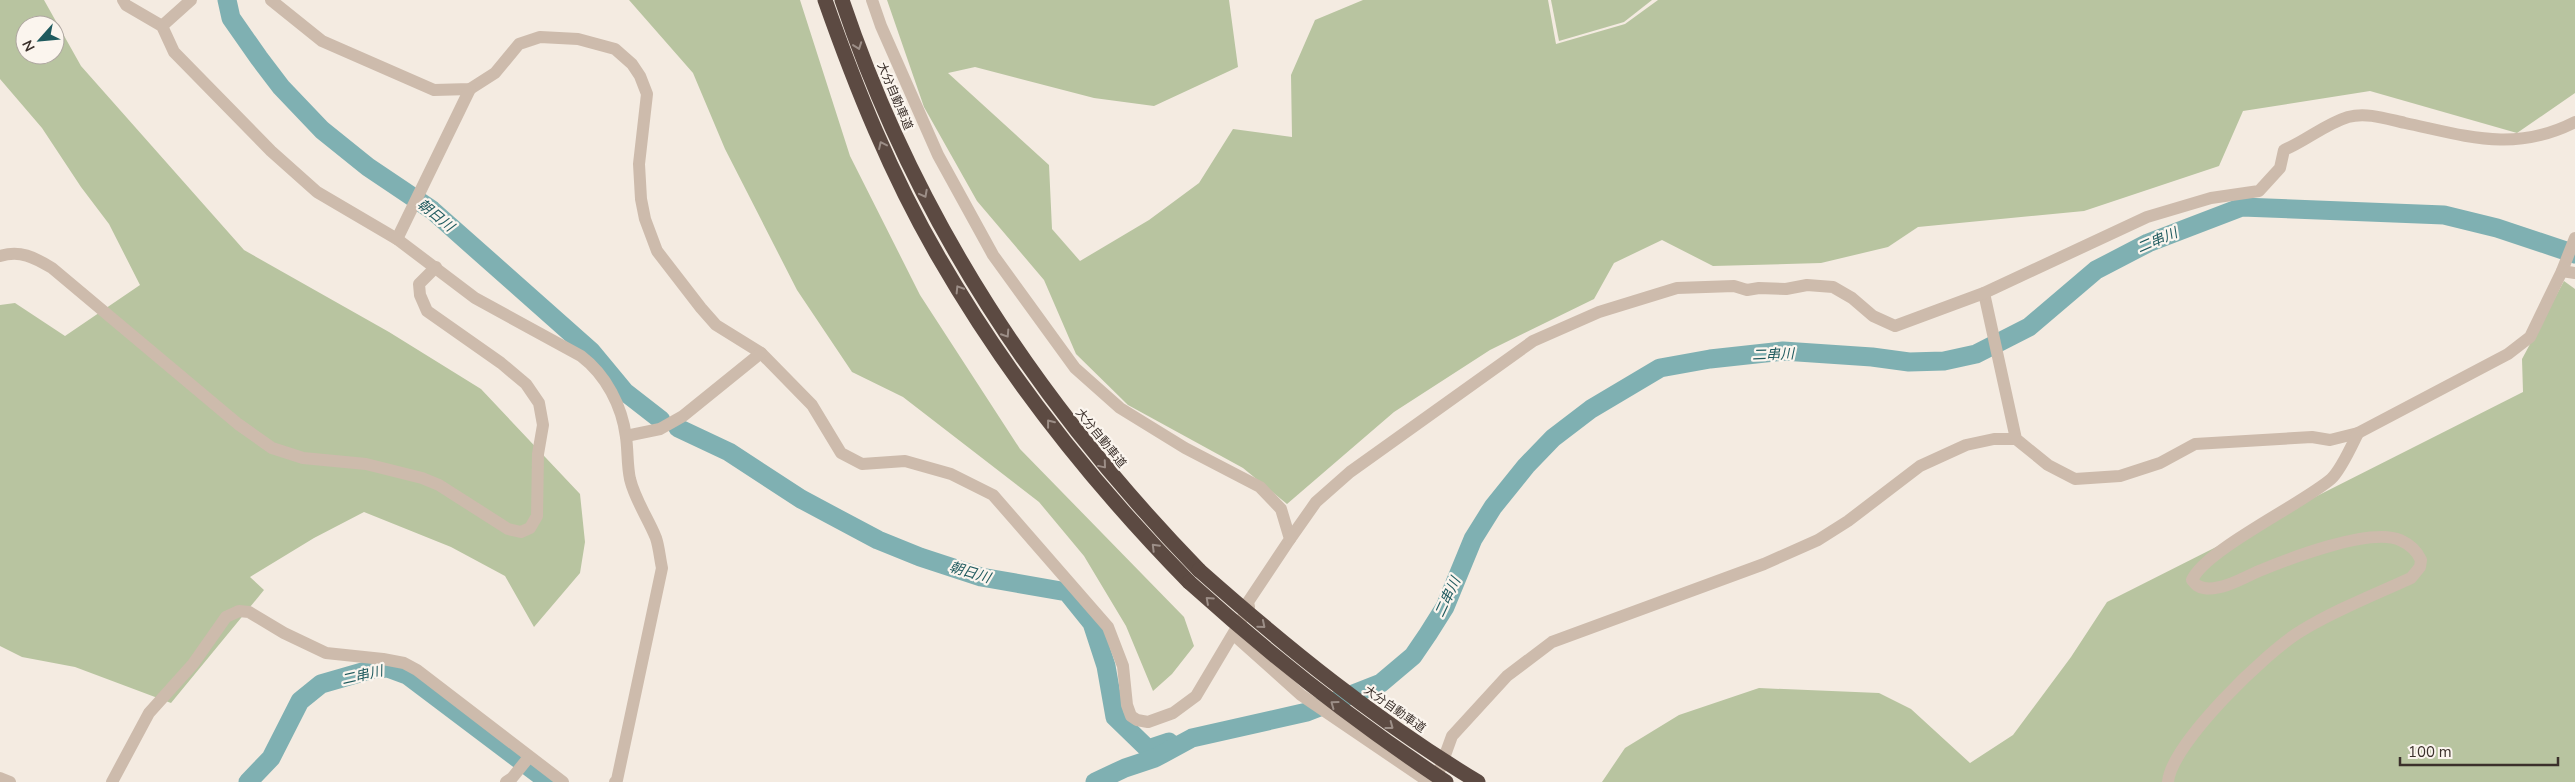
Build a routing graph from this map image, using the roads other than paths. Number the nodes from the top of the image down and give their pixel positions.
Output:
1 (123, 0) edge
2 (191, 0) edge
3 (271, 0) edge
4 (825, 0) edge
5 (842, 0) edge
6 (872, 0) edge
7 (162, 26) junction
8 (470, 89) junction
9 (2575, 122) edge
10 (2575, 238) edge
11 (397, 240) junction
12 (0, 256) edge
13 (436, 267) junction
14 (2569, 272) edge
15 (1984, 293) junction
16 (761, 353) junction
17 (2358, 432) junction
18 (626, 436) junction
19 (2016, 439) junction
20 (1290, 539) junction
21 (1234, 635) junction
22 (529, 757) junction
23 (0, 778) edge
24 (509, 780) edge
25 (617, 781) edge
26 (10, 782) edge
27 (112, 782) edge
28 (563, 782) edge
29 (1429, 782) edge
30 (1435, 782) edge
31 (1446, 782) edge
32 (1478, 782) edge
33 (2168, 782) edge

1 - 7 street
2 - 7 street
3 - 8 street
31 -> 4 highway, bridge
5 -> 32 highway, 大分自動車道, bridge
6 - 20 street
7 - 11 street
8 - 11 street
8 - 16 street
9 - 15 street
10 - 14 street
11 - 13 street
12 - 13 street
13 - 18 street
14 - 17 street
15 - 19 street
15 - 20 street
16 - 18 street
16 - 21 street
17 - 19 street
17 - 33 street
18 - 25 street
19 - 30 street
20 - 21 street
21 - 29 street
22 - 24 street
22 - 27 street
22 - 28 street
23 - 26 street

